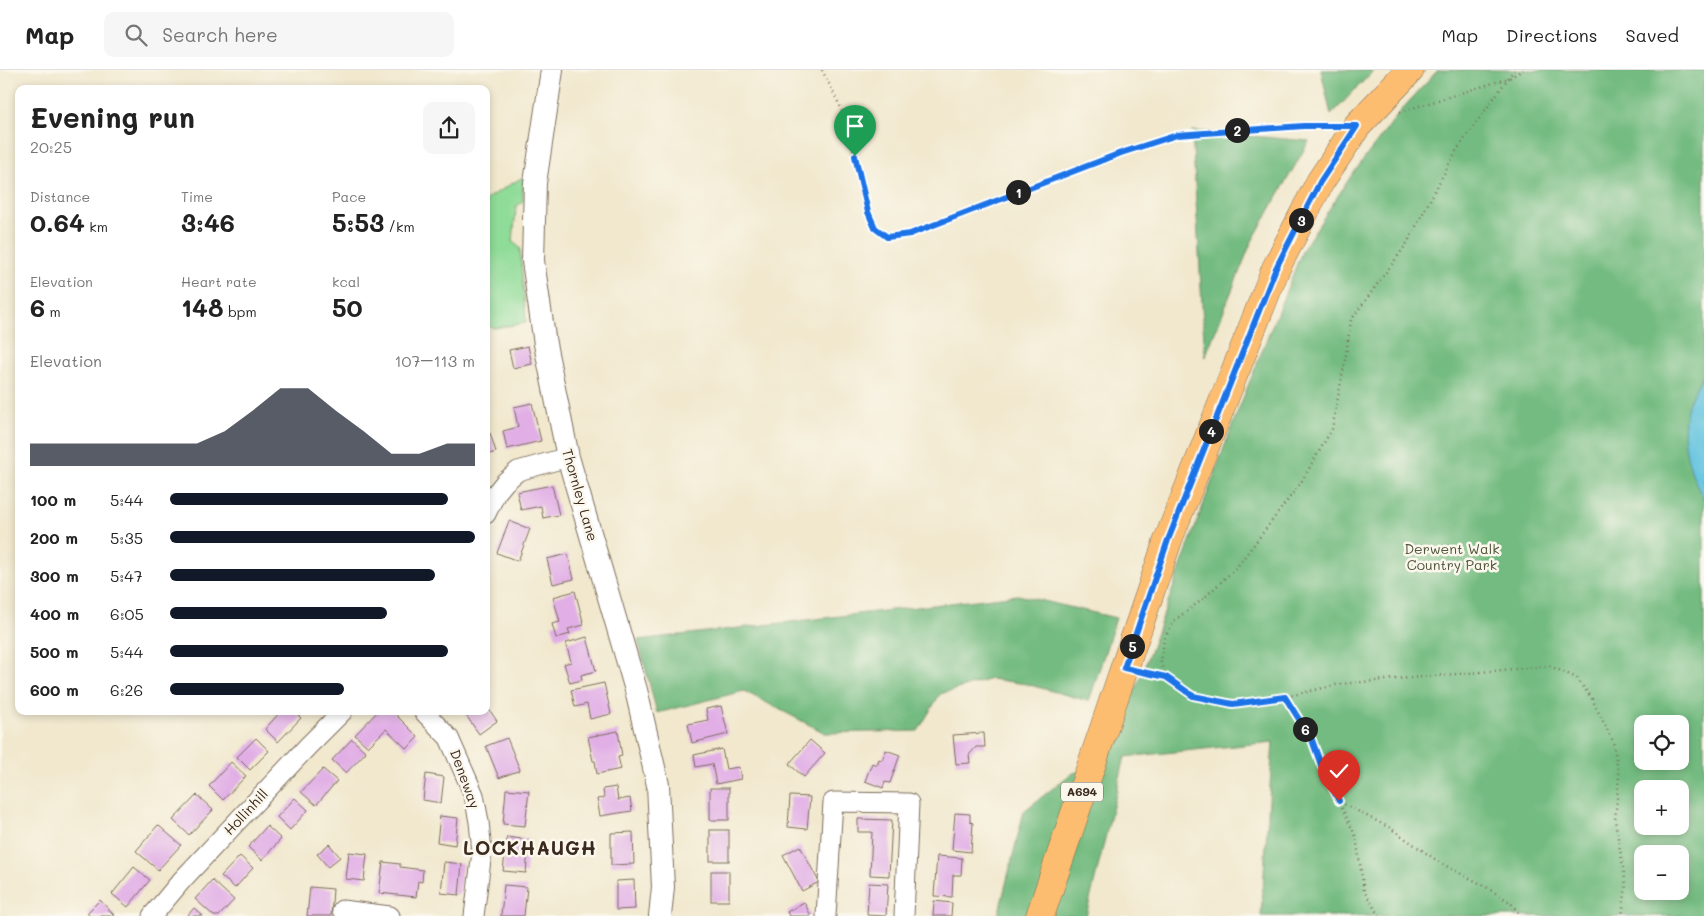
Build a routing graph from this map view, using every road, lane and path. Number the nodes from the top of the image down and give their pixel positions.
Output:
1 (552, 70) edge
2 (822, 70) edge
3 (1410, 70) edge
4 (1514, 70) edge
5 (1523, 70) edge
6 (1509, 78) junction
7 (1395, 114) dead end
8 (1357, 126) junction
9 (568, 457) junction
10 (490, 506) edge
11 (1124, 668) junction
12 (1166, 677) junction
13 (1285, 697) junction
14 (340, 715) edge
15 (428, 715) edge
16 (1339, 801) junction
17 (342, 910) dead end
18 (152, 916) edge
19 (390, 916) edge
20 (474, 916) edge
21 (660, 916) edge
22 (826, 916) edge
23 (904, 916) edge
24 (1040, 916) edge
25 (1379, 916) edge
26 (1521, 916) edge
27 (1622, 916) edge

1 - 9 street, Thornley Lane
2 - 8 path
3 - 8 main road, A694
4 - 6 path
5 - 6 path
6 - 7 path
6 - 12 path
8 - 11 main road, A694
9 - 10 street
9 - 21 street, Thornley Lane
11 - 12 path
11 - 24 main road, A694
12 - 13 path
13 - 16 path
13 - 27 path
14 - 18 street, Hollinhill
15 - 20 street, Deneway
16 - 25 path
16 - 26 path
17 - 19 street
22 - 23 street

